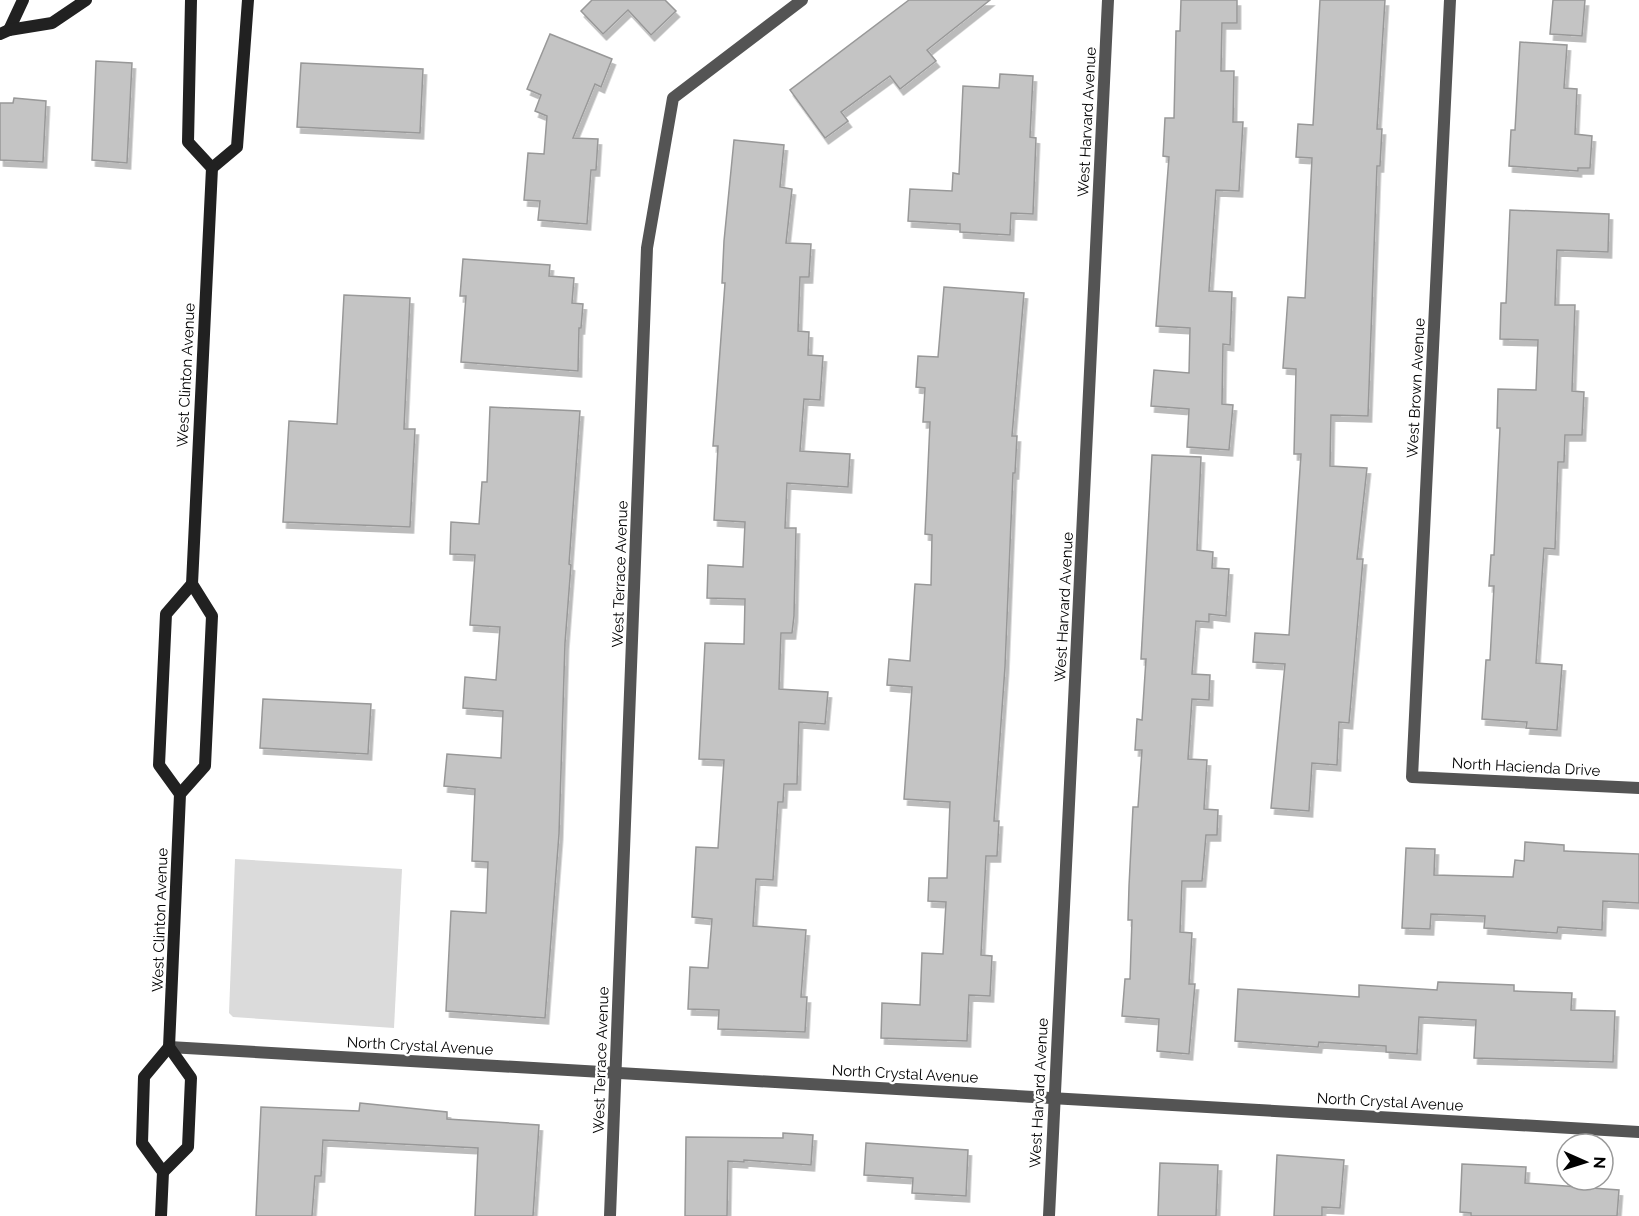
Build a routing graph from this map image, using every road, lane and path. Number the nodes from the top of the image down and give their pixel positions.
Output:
1 (23, 0) edge
2 (86, 0) edge
3 (191, 0) edge
4 (248, 0) edge
5 (802, 0) edge
6 (1108, 0) edge
7 (1450, 0) edge
8 (4, 32) edge
9 (212, 168) junction
10 (192, 584) junction
11 (1412, 777) joint
12 (1639, 788) edge
13 (180, 794) junction
14 (169, 1047) junction
15 (616, 1073) junction
16 (1054, 1098) junction
17 (1639, 1132) edge
18 (163, 1172) junction
19 (160, 1216) edge
20 (610, 1216) edge
21 (1049, 1216) edge

1 - 8 main road
2 - 8 main road
3 - 9 main road
4 - 9 main road
5 - 15 street, West Terrace Avenue
6 - 16 street, West Harvard Avenue
7 - 11 street, West Brown Avenue
9 - 10 main road, West Clinton Avenue
10 - 13 main road
10 - 13 main road
11 - 12 street, North Hacienda Drive
13 - 14 main road, West Clinton Avenue
14 - 15 street, North Crystal Avenue
14 - 18 main road
14 - 18 main road
15 - 16 street, North Crystal Avenue
15 - 20 street, West Terrace Avenue
16 - 17 street, North Crystal Avenue
16 - 21 street, West Harvard Avenue
18 - 19 main road

